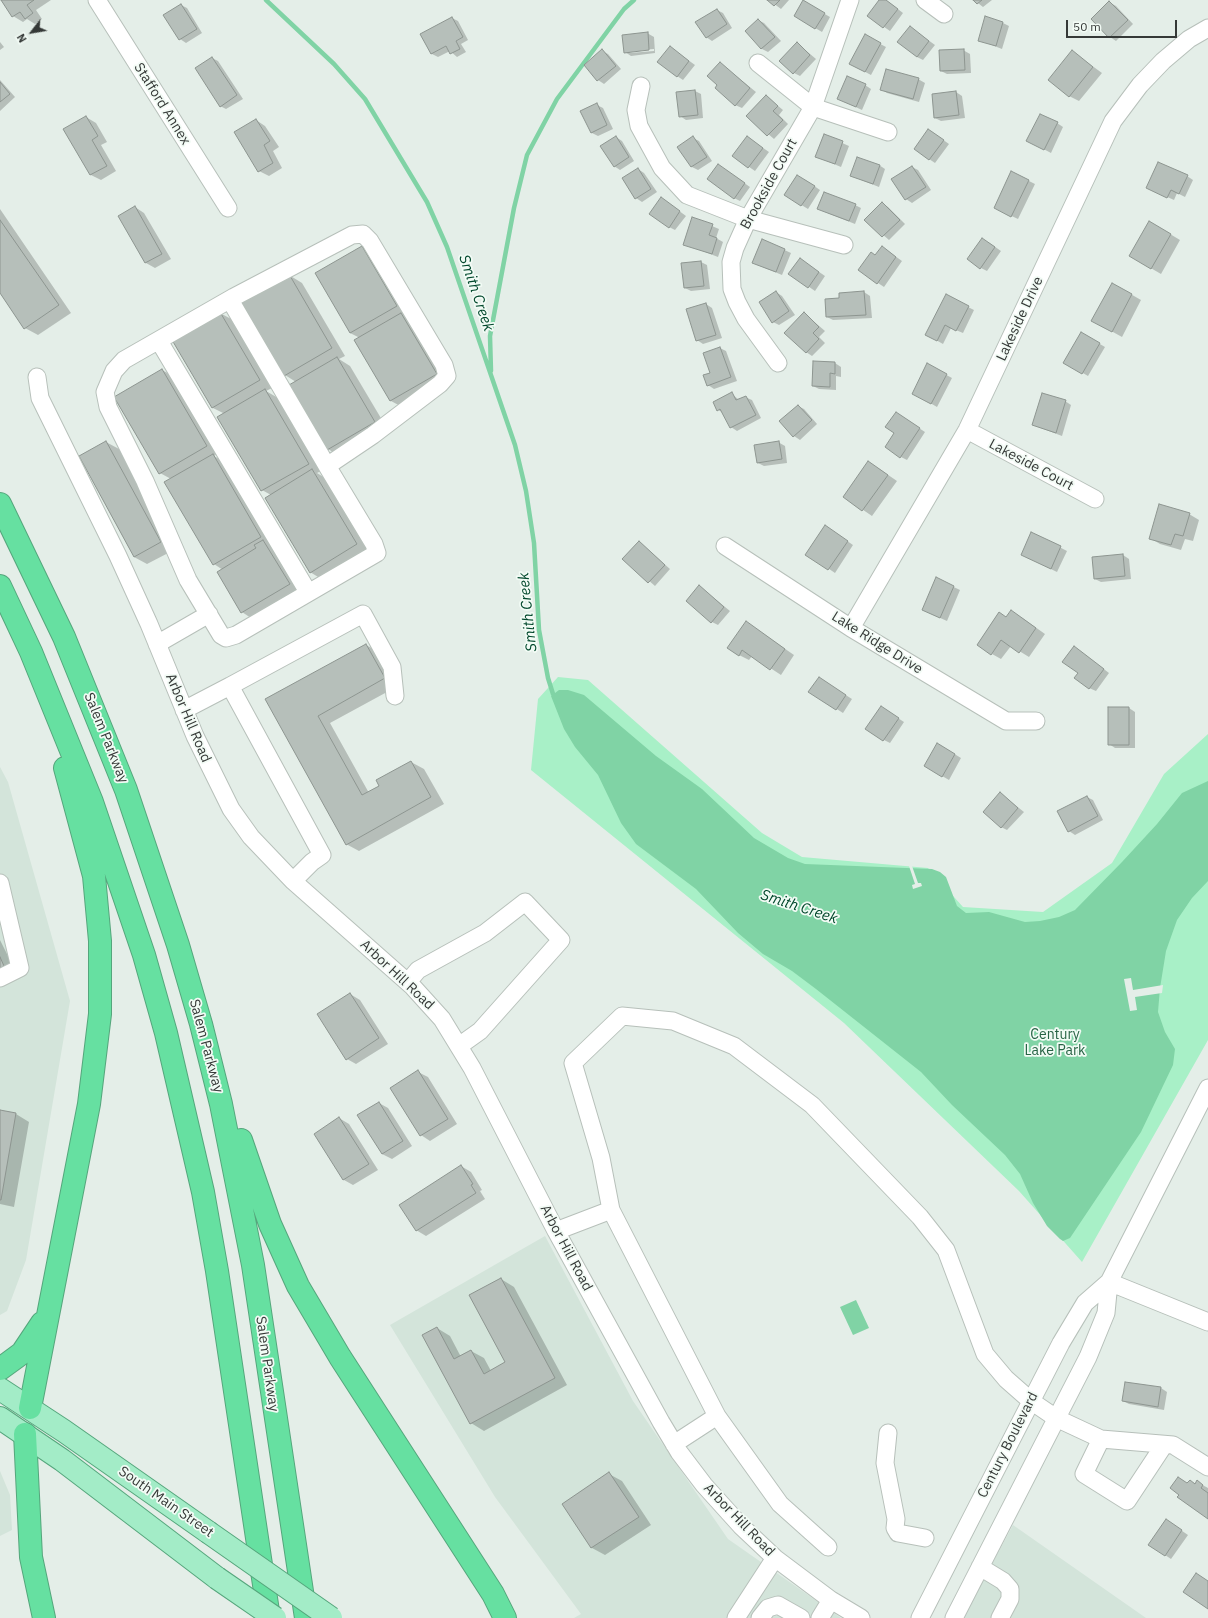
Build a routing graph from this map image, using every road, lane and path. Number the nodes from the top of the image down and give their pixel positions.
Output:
1 (97, 0) edge
2 (849, 0) edge
3 (925, 0) edge
4 (944, 14) dead end
5 (1208, 28) edge
6 (758, 63) dead end
7 (641, 86) dead end
8 (813, 107) junction
9 (888, 132) dead end
10 (228, 208) dead end
11 (748, 219) junction
12 (844, 245) dead end
13 (230, 300) junction
14 (159, 340) junction
15 (778, 363) dead end
16 (37, 377) dead end
17 (967, 430) junction
18 (327, 466) junction
19 (1095, 499) dead end
20 (0, 504) edge
21 (724, 546) dead end
22 (0, 586) edge
23 (308, 592) junction
24 (209, 614) junction
25 (852, 628) junction
26 (157, 644) junction
27 (31, 652) junction
28 (230, 686) junction
29 (395, 696) dead end
30 (184, 710) junction
31 (1036, 721) dead end
32 (292, 881) junction
33 (0, 883) edge
34 (0, 978) edge
35 (408, 982) junction
36 (201, 1024) junction
37 (459, 1046) junction
38 (1208, 1088) edge
39 (611, 1210) junction
40 (556, 1231) junction
41 (1109, 1282) junction
42 (48, 1312) junction
43 (1208, 1322) edge
44 (0, 1369) edge
45 (0, 1389) edge
46 (1031, 1401) junction
47 (30, 1408) junction
48 (717, 1416) junction
49 (0, 1418) edge
50 (1056, 1418) junction
51 (888, 1433) dead end
52 (25, 1434) junction
53 (1101, 1439) junction
54 (674, 1444) junction
55 (1164, 1445) junction
56 (1208, 1467) edge
57 (925, 1538) dead end
58 (828, 1547) dead end
59 (775, 1558) junction
60 (980, 1567) junction
61 (831, 1600) junction
62 (44, 1618) edge
63 (269, 1618) edge
64 (275, 1618) edge
65 (306, 1618) edge
66 (331, 1618) edge
67 (505, 1618) edge
68 (736, 1618) edge
69 (760, 1618) edge
70 (801, 1618) edge
71 (820, 1618) edge
72 (861, 1618) edge
73 (920, 1618) edge
74 (954, 1618) edge
75 (1000, 1618) edge

1 - 10 street, Stafford Annex
2 - 8 street, Brookside Court
3 - 4 street
5 - 17 street, Lakeside Drive
6 - 8 street
7 - 11 street
8 - 9 street
8 - 11 street, Brookside Court
11 - 12 street
11 - 15 street, Brookside Court
13 - 14 street
13 - 18 street
13 - 18 street
14 - 23 street
14 - 24 street
16 - 26 street, Arbor Hill Road
17 - 19 street, Lakeside Court
17 - 25 street, Lakeside Drive
18 - 23 street
20 - 36 highway, Salem Parkway
21 - 25 street, Lake Ridge Drive
22 - 27 highway
23 - 24 street
24 - 26 street
25 - 31 street, Lake Ridge Drive
26 - 30 street, Arbor Hill Road
27 - 42 highway
27 - 63 highway
28 - 29 street
28 - 30 street
28 - 32 street
30 - 32 street, Arbor Hill Road
32 - 35 street, Arbor Hill Road
33 - 34 street
35 - 37 street, Arbor Hill Road
35 - 37 street
36 - 65 highway, Salem Parkway
36 - 67 highway
37 - 40 street, Arbor Hill Road
38 - 41 street, Century Boulevard
39 - 40 street
39 - 46 street
39 - 48 street
40 - 54 street, Arbor Hill Road
41 - 43 street
41 - 46 street, Century Boulevard
41 - 50 street, Century Boulevard
42 - 44 highway
42 - 47 highway
45 - 47 main road, South Main Street
46 - 50 street
46 - 73 street, Century Boulevard
47 - 52 main road
47 - 66 main road, South Main Street, bridge
48 - 54 street
48 - 58 street
49 - 52 main road, South Main Street
50 - 53 street
50 - 60 street, Century Boulevard
51 - 57 street
52 - 62 highway
52 - 64 main road, South Main Street, bridge
53 - 55 street
53 - 55 street
54 - 59 street, Arbor Hill Road
55 - 56 street
59 - 61 street, Arbor Hill Road
59 - 68 street
60 - 74 street, Century Boulevard
60 - 75 street
61 - 71 street
61 - 72 street, Arbor Hill Road
69 - 70 street

